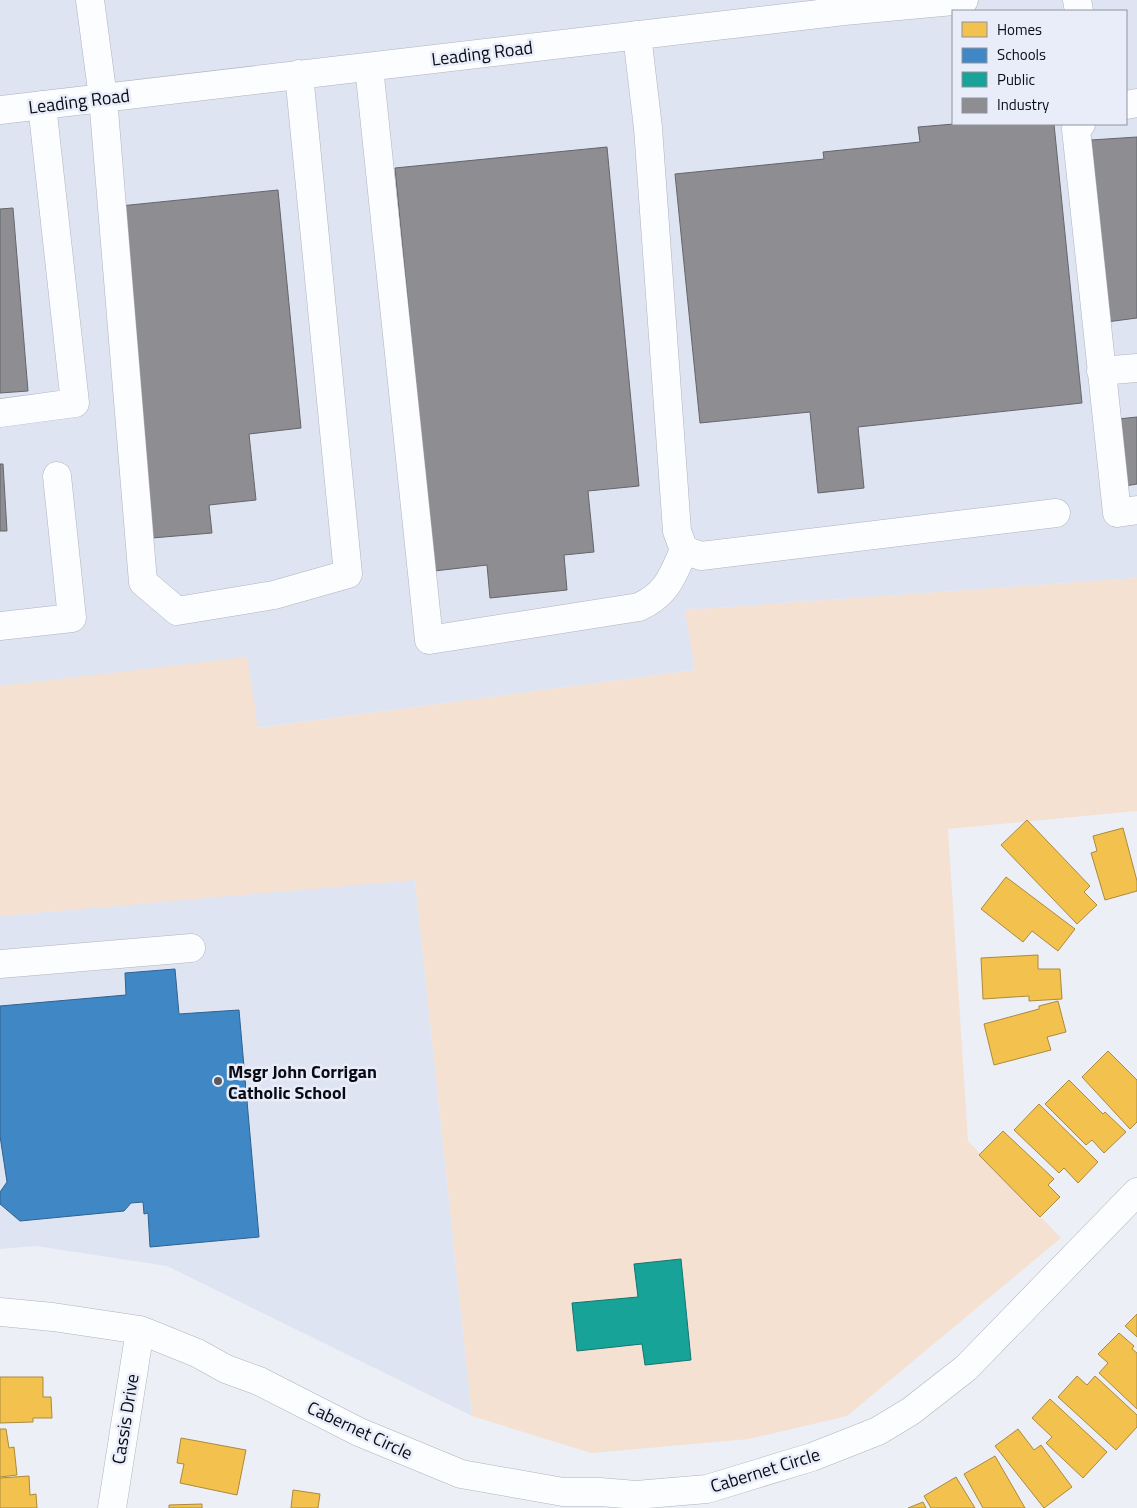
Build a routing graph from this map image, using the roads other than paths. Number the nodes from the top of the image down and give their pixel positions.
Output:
1 (90, 0) edge
2 (964, 0) edge
3 (637, 35) junction
4 (369, 66) junction
5 (299, 74) junction
6 (103, 98) junction
7 (42, 105) junction
8 (0, 110) edge
9 (1080, 125) edge
10 (1137, 368) edge
11 (1101, 371) junction
12 (0, 412) edge
13 (57, 476) dead end
14 (1137, 510) edge
15 (1056, 513) dead end
16 (684, 550) junction
17 (0, 626) edge
18 (191, 948) dead end
19 (0, 964) edge
20 (1137, 1192) edge
21 (0, 1312) edge
22 (140, 1330) junction
23 (112, 1508) edge

1 - 6 street
2 - 3 street, Leading Road
3 - 4 street, Leading Road
3 - 16 street
4 - 5 street, Leading Road
4 - 16 street
5 - 6 street, Leading Road
5 - 6 street
6 - 7 street, Leading Road
7 - 8 street, Leading Road
7 - 12 street
9 - 11 street
10 - 11 street
11 - 14 street
13 - 17 street
15 - 16 street
18 - 19 street
20 - 22 street, Cabernet Circle
21 - 22 street, Cabernet Circle
22 - 23 street, Cassis Drive

